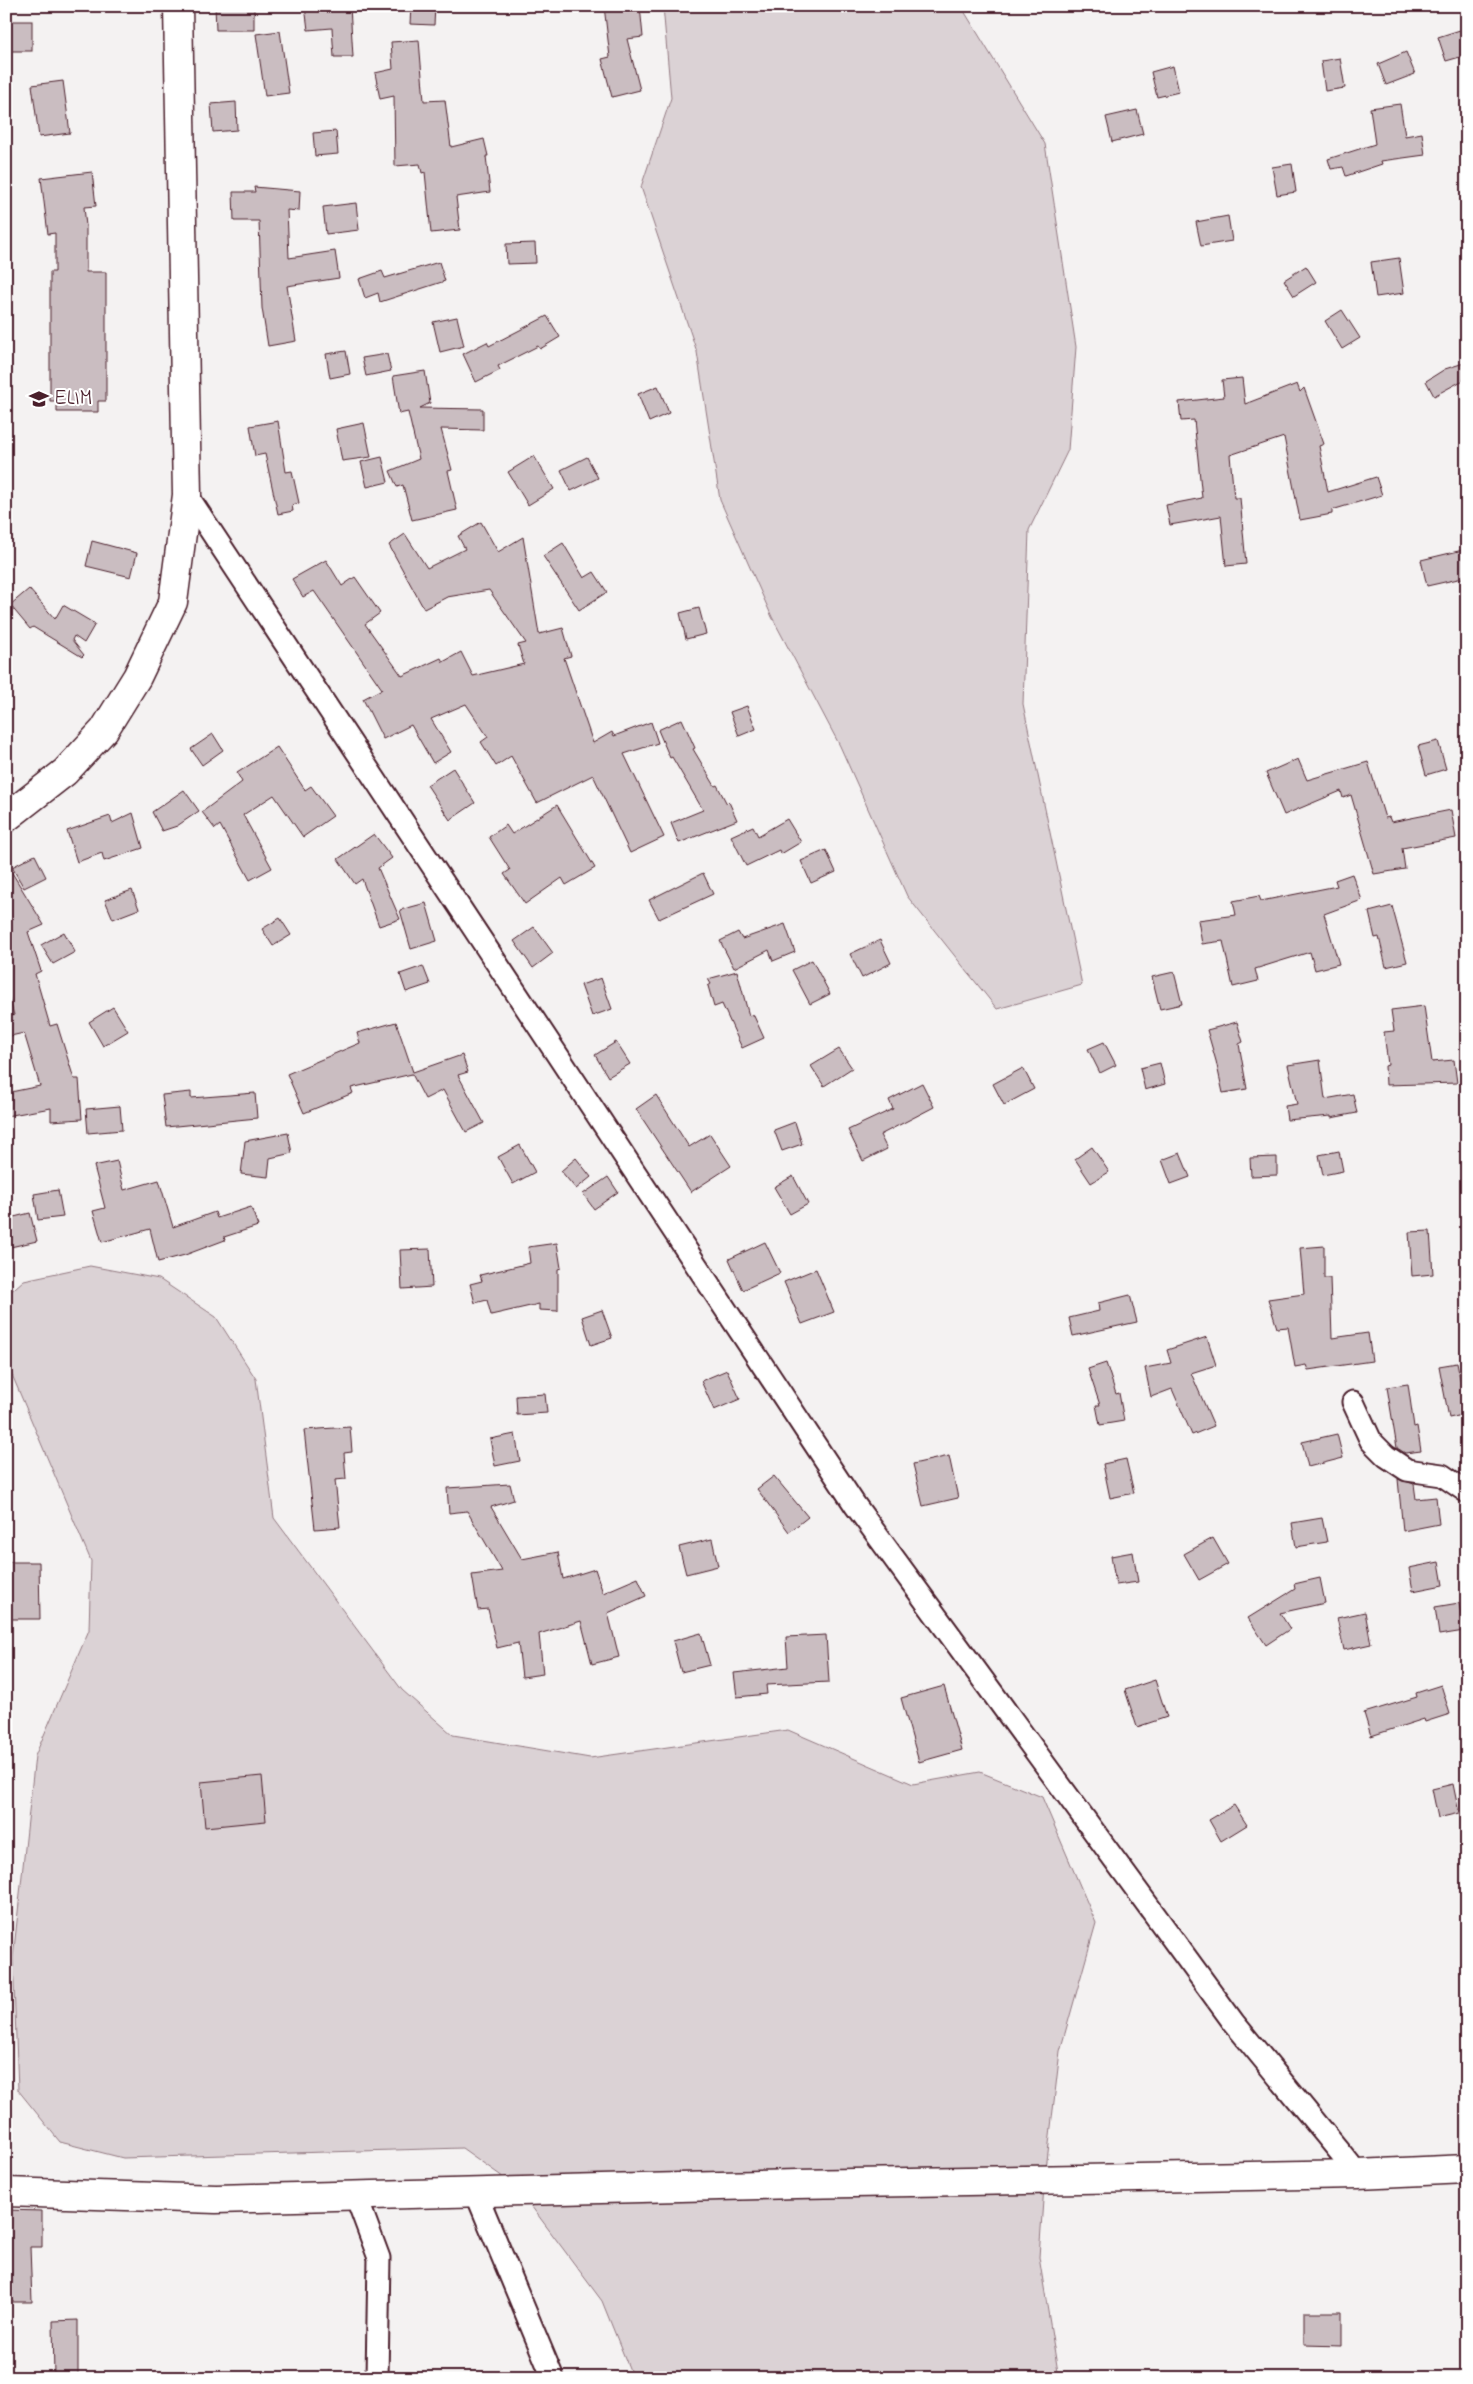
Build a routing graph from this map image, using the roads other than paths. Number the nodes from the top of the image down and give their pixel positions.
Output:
1 (178, 6) edge
2 (187, 494) junction
3 (6, 818) edge
4 (1353, 1402) dead end
5 (1467, 1492) edge
6 (1467, 2170) edge
7 (1358, 2174) junction
8 (6, 2192) edge
9 (476, 2193) junction
10 (356, 2196) junction
11 (377, 2378) edge
12 (553, 2378) edge

1 - 2 main road
2 - 3 main road
2 - 7 street
4 - 5 street
6 - 7 main road
7 - 9 main road
8 - 10 main road
9 - 10 main road
9 - 12 street
10 - 11 street

